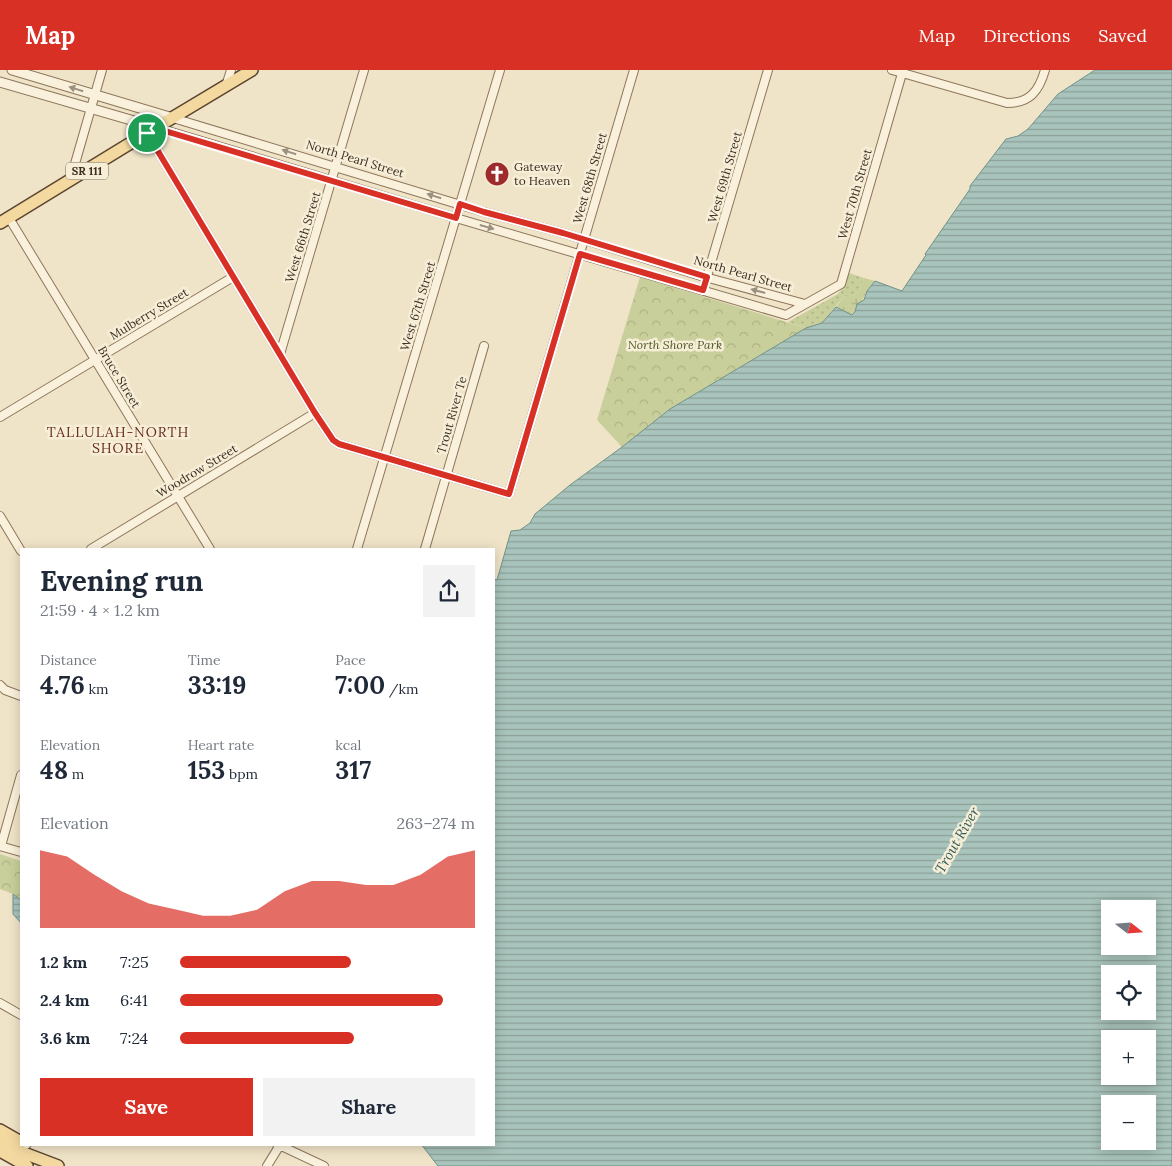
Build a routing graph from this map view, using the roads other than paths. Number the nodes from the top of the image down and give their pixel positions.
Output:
1 (12, 70) edge
2 (102, 70) edge
3 (230, 70) edge
4 (252, 70) edge
5 (364, 70) edge
6 (500, 70) edge
7 (634, 70) edge
8 (768, 70) edge
9 (892, 70) edge
10 (1045, 70) edge
11 (903, 71) edge
12 (0, 82) edge
13 (226, 86) junction
14 (95, 95) junction
15 (91, 108) junction
16 (173, 118) junction
17 (151, 130) junction
18 (336, 166) junction
19 (70, 181) junction
20 (332, 181) junction
21 (460, 204) junction
22 (456, 218) junction
23 (5, 220) edge
24 (584, 240) junction
25 (580, 254) junction
26 (233, 277) junction
27 (707, 277) junction
28 (703, 290) junction
29 (805, 304) junction
30 (484, 346) dead end
31 (280, 354) junction
32 (95, 359) junction
33 (315, 413) junction
34 (0, 416) edge
35 (384, 458) junction
36 (447, 476) junction
37 (178, 496) junction
38 (0, 516) edge
39 (93, 548) edge
40 (209, 548) edge
41 (357, 548) edge
42 (425, 548) edge
43 (20, 549) edge
44 (0, 685) edge
45 (20, 696) edge
46 (20, 779) edge
47 (0, 846) edge
48 (20, 852) edge
49 (0, 1003) edge
50 (20, 1014) edge
51 (0, 1130) edge
52 (0, 1141) edge
53 (20, 1142) edge
54 (27, 1146) edge
55 (277, 1146) edge
56 (282, 1146) edge
57 (0, 1150) edge
58 (27, 1166) edge
59 (58, 1166) edge
60 (62, 1166) edge
61 (267, 1166) edge
62 (324, 1166) edge

14 -> 1 street, North Pearl Street
2 - 14 street
3 - 13 street
4 - 13 main road, SR 111
5 - 18 street, West 66th Street
6 - 21 street, West 67th Street
7 - 24 street, West 68th Street
8 - 27 street, West 69th Street
9 - 11 street
10 - 11 street
11 - 29 street, West 70th Street
12 - 15 street, North Pearl Street
13 - 16 main road, SR 111
14 - 15 street
14 - 16 street, North Pearl Street
15 - 17 street, North Pearl Street
15 - 19 street
16 - 17 main road, SR 111
18 -> 16 street, North Pearl Street
17 - 19 main road, SR 111
17 - 20 street, North Pearl Street
17 - 26 street
18 - 20 street, West 66th Street
21 -> 18 street, North Pearl Street
19 - 23 main road, SR 111
20 - 22 street, North Pearl Street
20 - 31 street, West 66th Street
21 - 22 street, West 67th Street
21 - 24 street, North Pearl Street
22 -> 25 street, North Pearl Street
22 - 35 street, West 67th Street
23 - 32 street, Bruce Street
24 - 25 street, West 68th Street
24 - 27 street, North Pearl Street
25 - 28 street, North Pearl Street
25 - 36 street, West 68th Street
26 - 31 street
26 - 32 street, Mulberry Street
27 - 28 street, West 69th Street
29 -> 27 street, North Pearl Street
28 - 29 street, North Pearl Street
30 - 36 street, Trout River Te
31 - 33 street
32 - 34 street, Mulberry Street
32 - 37 street, Bruce Street
33 - 35 street
33 - 37 street, Woodrow Street
35 - 36 street
35 - 41 street, West 67th Street
36 - 42 street, Trout River Te
37 - 39 street, Woodrow Street
37 - 40 street, Bruce Street
38 - 43 street
44 - 45 street
46 - 47 street
47 - 48 street
49 - 50 street
51 - 53 main road
52 - 59 main road
54 - 60 main road
55 - 61 street
56 - 62 street
57 - 58 main road

